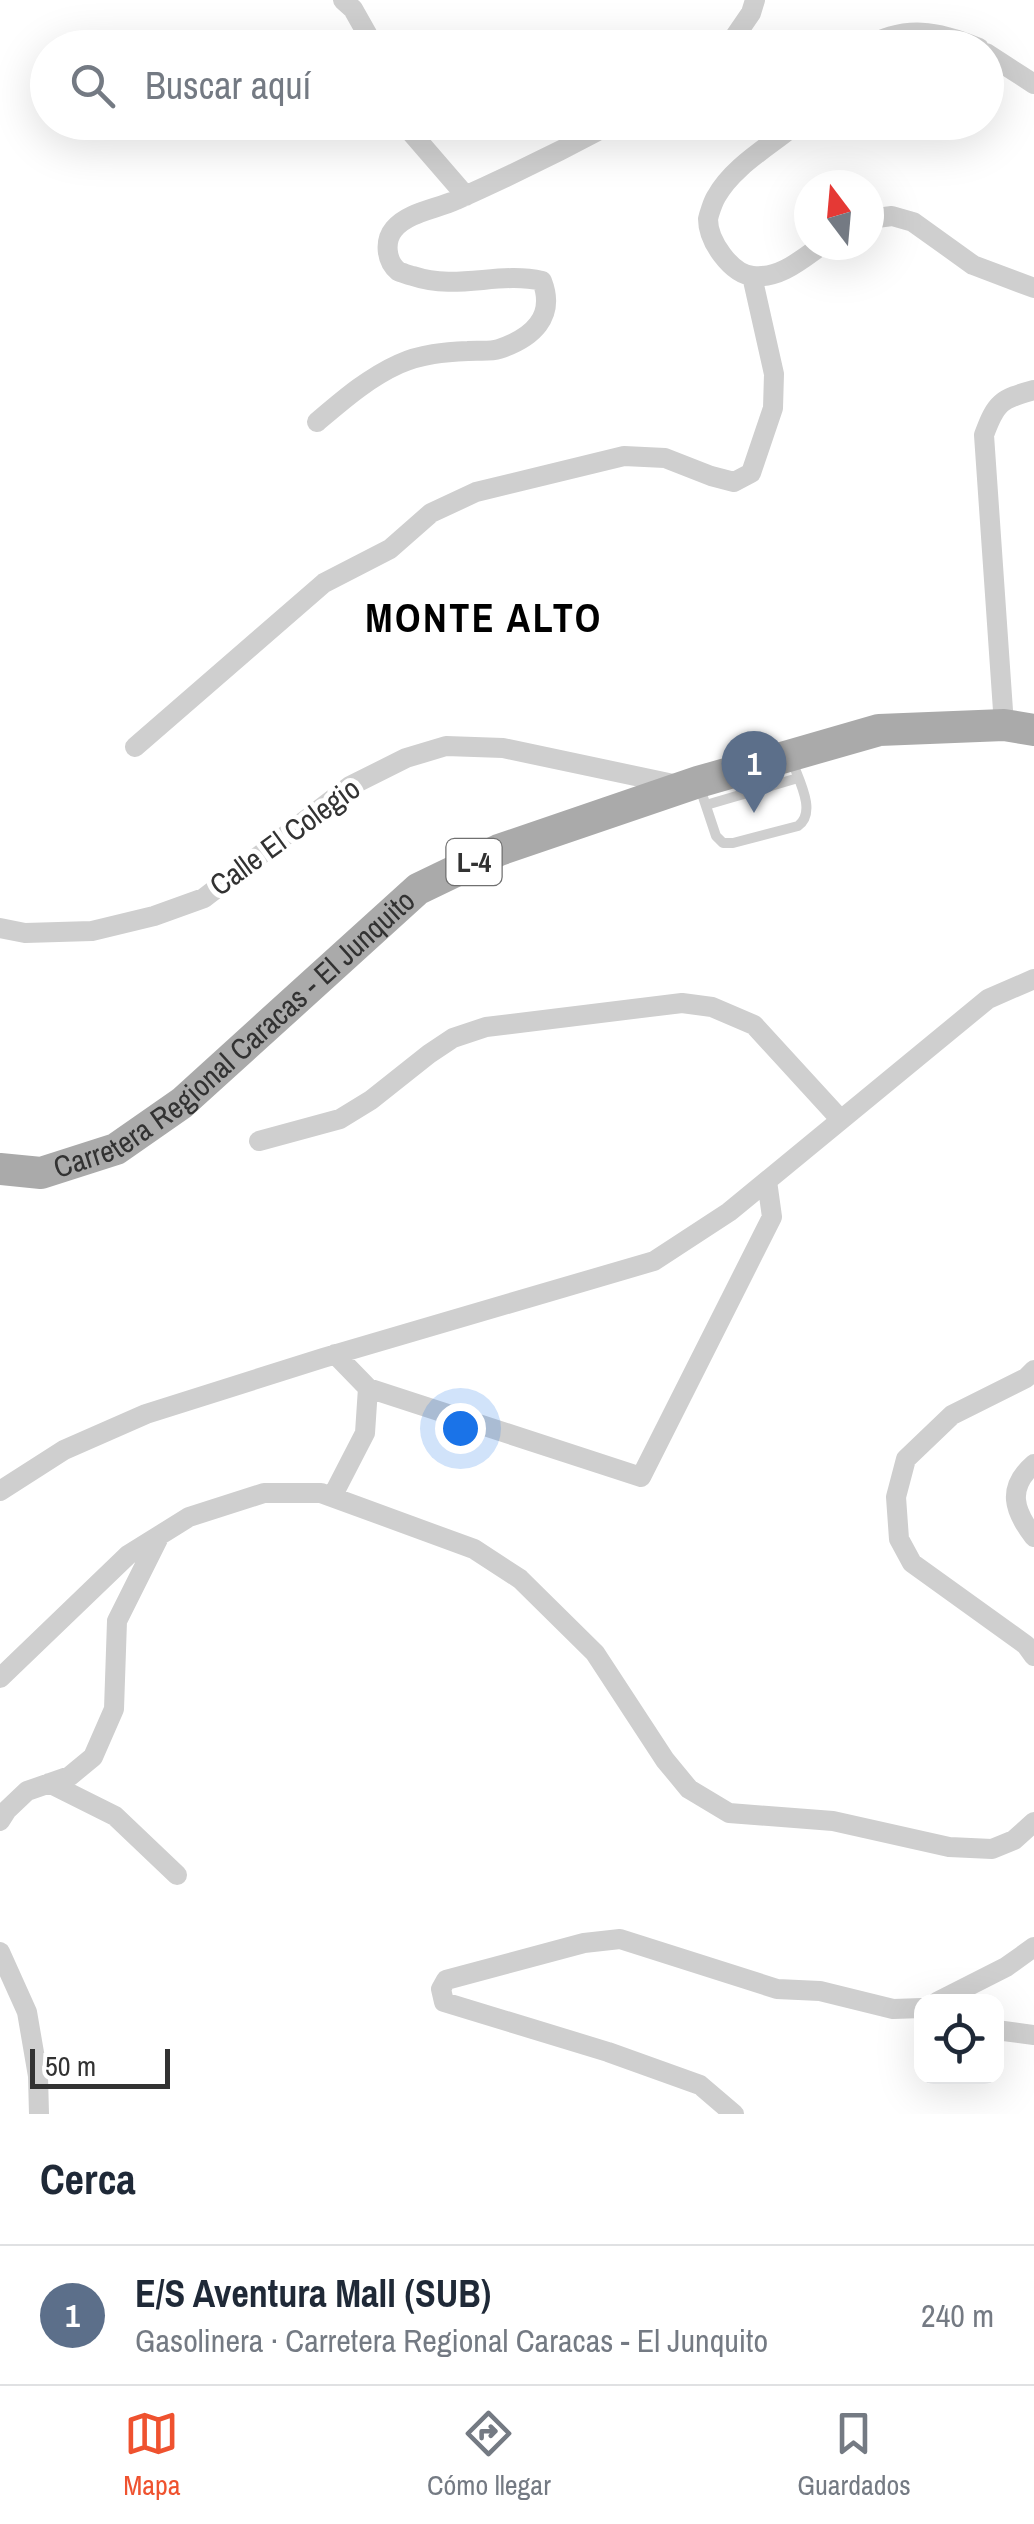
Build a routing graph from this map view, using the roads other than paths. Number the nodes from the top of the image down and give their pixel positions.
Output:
1 (343, 0) edge
2 (755, 0) edge
3 (365, 30) edge
4 (739, 30) edge
5 (1004, 64) edge
6 (1034, 84) edge
7 (418, 140) edge
8 (580, 140) edge
9 (776, 140) edge
10 (466, 196) junction
11 (884, 217) edge
12 (800, 260) edge
13 (752, 276) junction
14 (1034, 288) edge
15 (1034, 390) edge
16 (317, 422) dead end
17 (1019, 727) edge
18 (135, 747) dead end
19 (794, 767) junction
20 (696, 791) junction
21 (0, 928) edge
22 (1034, 979) edge
23 (840, 1120) junction
24 (259, 1141) dead end
25 (0, 1169) edge
26 (767, 1180) junction
27 (336, 1354) junction
28 (1034, 1370) edge
29 (368, 1388) junction
30 (1034, 1464) edge
31 (0, 1491) edge
32 (332, 1497) junction
33 (1027, 1523) edge
34 (160, 1535) junction
35 (1034, 1537) edge
36 (1034, 1656) edge
37 (0, 1678) edge
38 (49, 1783) junction
39 (0, 1821) edge
40 (1034, 1822) edge
41 (177, 1875) dead end
42 (1034, 1947) edge
43 (0, 1952) edge
44 (953, 1994) edge
45 (914, 2010) edge
46 (1004, 2031) edge
47 (1034, 2035) edge
48 (39, 2114) edge
49 (734, 2114) edge

1 - 3 street
2 - 4 street
5 - 6 street
7 - 10 street
8 - 10 street
9 - 13 street
10 - 16 street
11 - 14 street
12 - 13 street
13 - 18 street
15 - 17 street
17 - 19 main road, Carretera Regional Caracas - El Junquito / L-4
19 - 20 main road, Carretera Regional Caracas - El Junquito / L-4
19 - 20 lane
20 - 21 street, Calle El Colegio
20 - 25 main road, Carretera Regional Caracas - El Junquito / L-4
22 - 23 street
23 - 24 street
23 - 26 street
26 - 27 street
26 - 29 street
27 - 29 street
27 - 31 street
28 - 36 street
29 - 32 street
30 - 33 street
32 - 34 street
32 - 40 street
33 - 35 street
34 - 37 street
34 - 38 street
38 - 39 street
38 - 41 street
42 - 44 street
43 - 48 street
45 - 49 street
46 - 47 street

